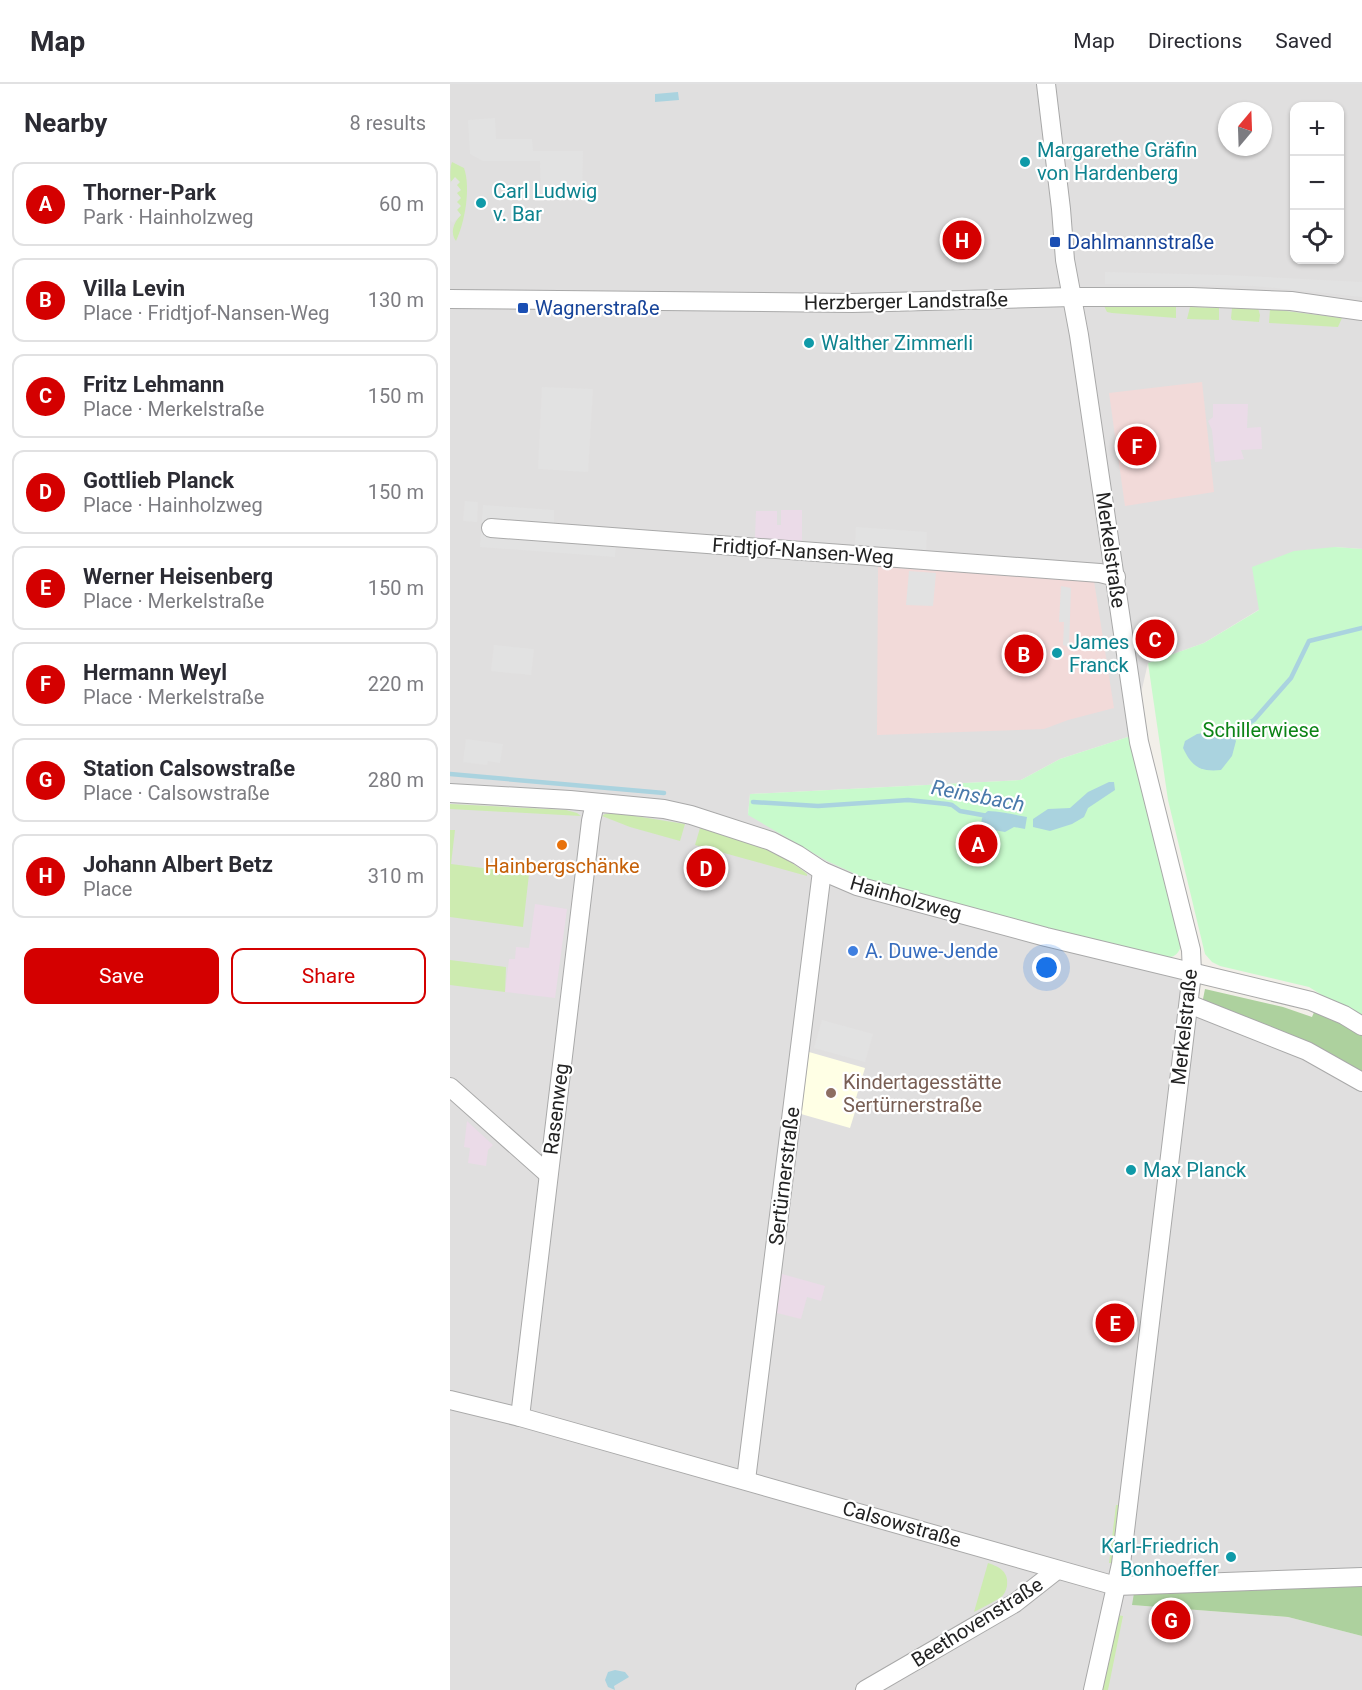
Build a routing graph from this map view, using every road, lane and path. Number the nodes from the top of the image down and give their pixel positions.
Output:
1 (1046, 84) edge
2 (1072, 297) junction
3 (450, 298) edge
4 (1362, 311) edge
5 (491, 528) dead end
6 (1116, 577) junction
7 (450, 793) edge
8 (595, 802) junction
9 (822, 871) junction
10 (1192, 973) junction
11 (1189, 1004) junction
12 (1362, 1026) edge
13 (1362, 1082) edge
14 (450, 1088) edge
15 (548, 1174) junction
16 (450, 1400) edge
17 (520, 1416) junction
18 (746, 1480) junction
19 (1057, 1570) junction
20 (1362, 1578) edge
21 (1116, 1586) junction
22 (865, 1690) edge
23 (1093, 1690) edge

1 - 2 street
2 - 3 street, Herzberger Landstraße
2 - 4 street, Herzberger Landstraße
2 - 6 street, Merkelstraße
5 - 6 street, Fridtjof-Nansen-Weg
6 - 10 street, Merkelstraße
7 - 8 street, Hainholzweg
8 - 9 street, Hainholzweg
8 - 15 street, Rasenweg
9 - 10 street, Hainholzweg
9 - 18 street, Sertürnerstraße
10 - 11 street, Merkelstraße
10 - 12 street, Hainholzweg
11 - 13 street
11 - 21 street, Merkelstraße
14 - 15 street
15 - 17 street, Rasenweg
16 - 17 street, Calsowstraße
17 - 18 street, Calsowstraße
18 - 19 street, Calsowstraße
19 - 21 street, Calsowstraße
19 - 22 street, Beethovenstraße
20 - 21 street, Calsowstraße
21 - 23 street, Merkelstraße

